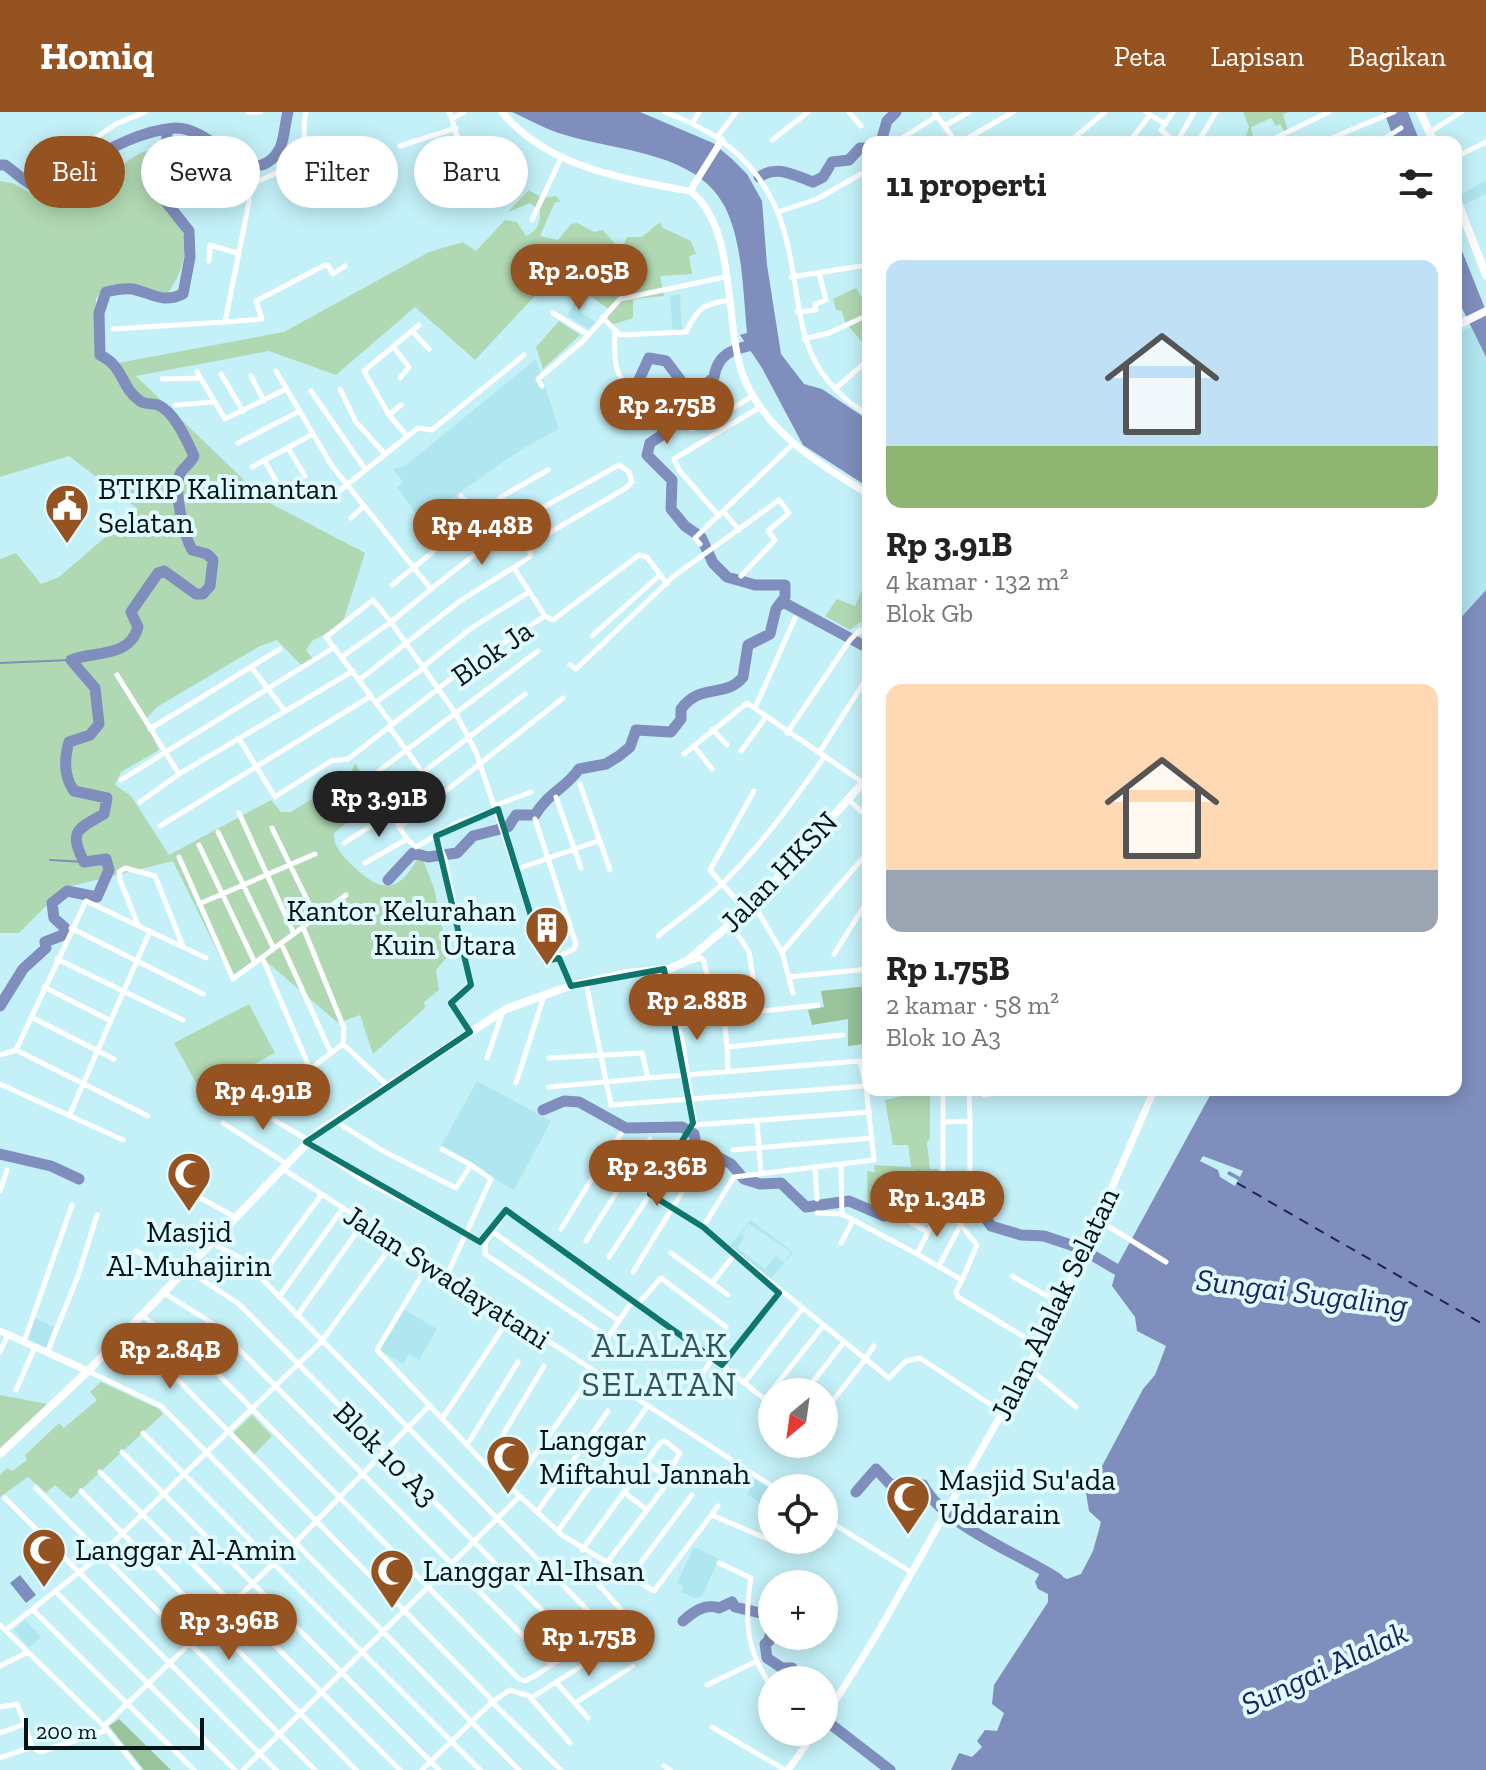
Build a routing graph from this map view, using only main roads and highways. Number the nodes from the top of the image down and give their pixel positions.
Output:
1 (1420, 112) edge
2 (1432, 136) edge
3 (1462, 213) edge
4 (1486, 275) edge
5 (1486, 311) edge
6 (1462, 323) edge
7 (862, 783) edge
8 (0, 1454) edge

1 - 2 main road
3 - 4 main road
5 - 6 main road
7 - 8 main road, Jalan HKSN

